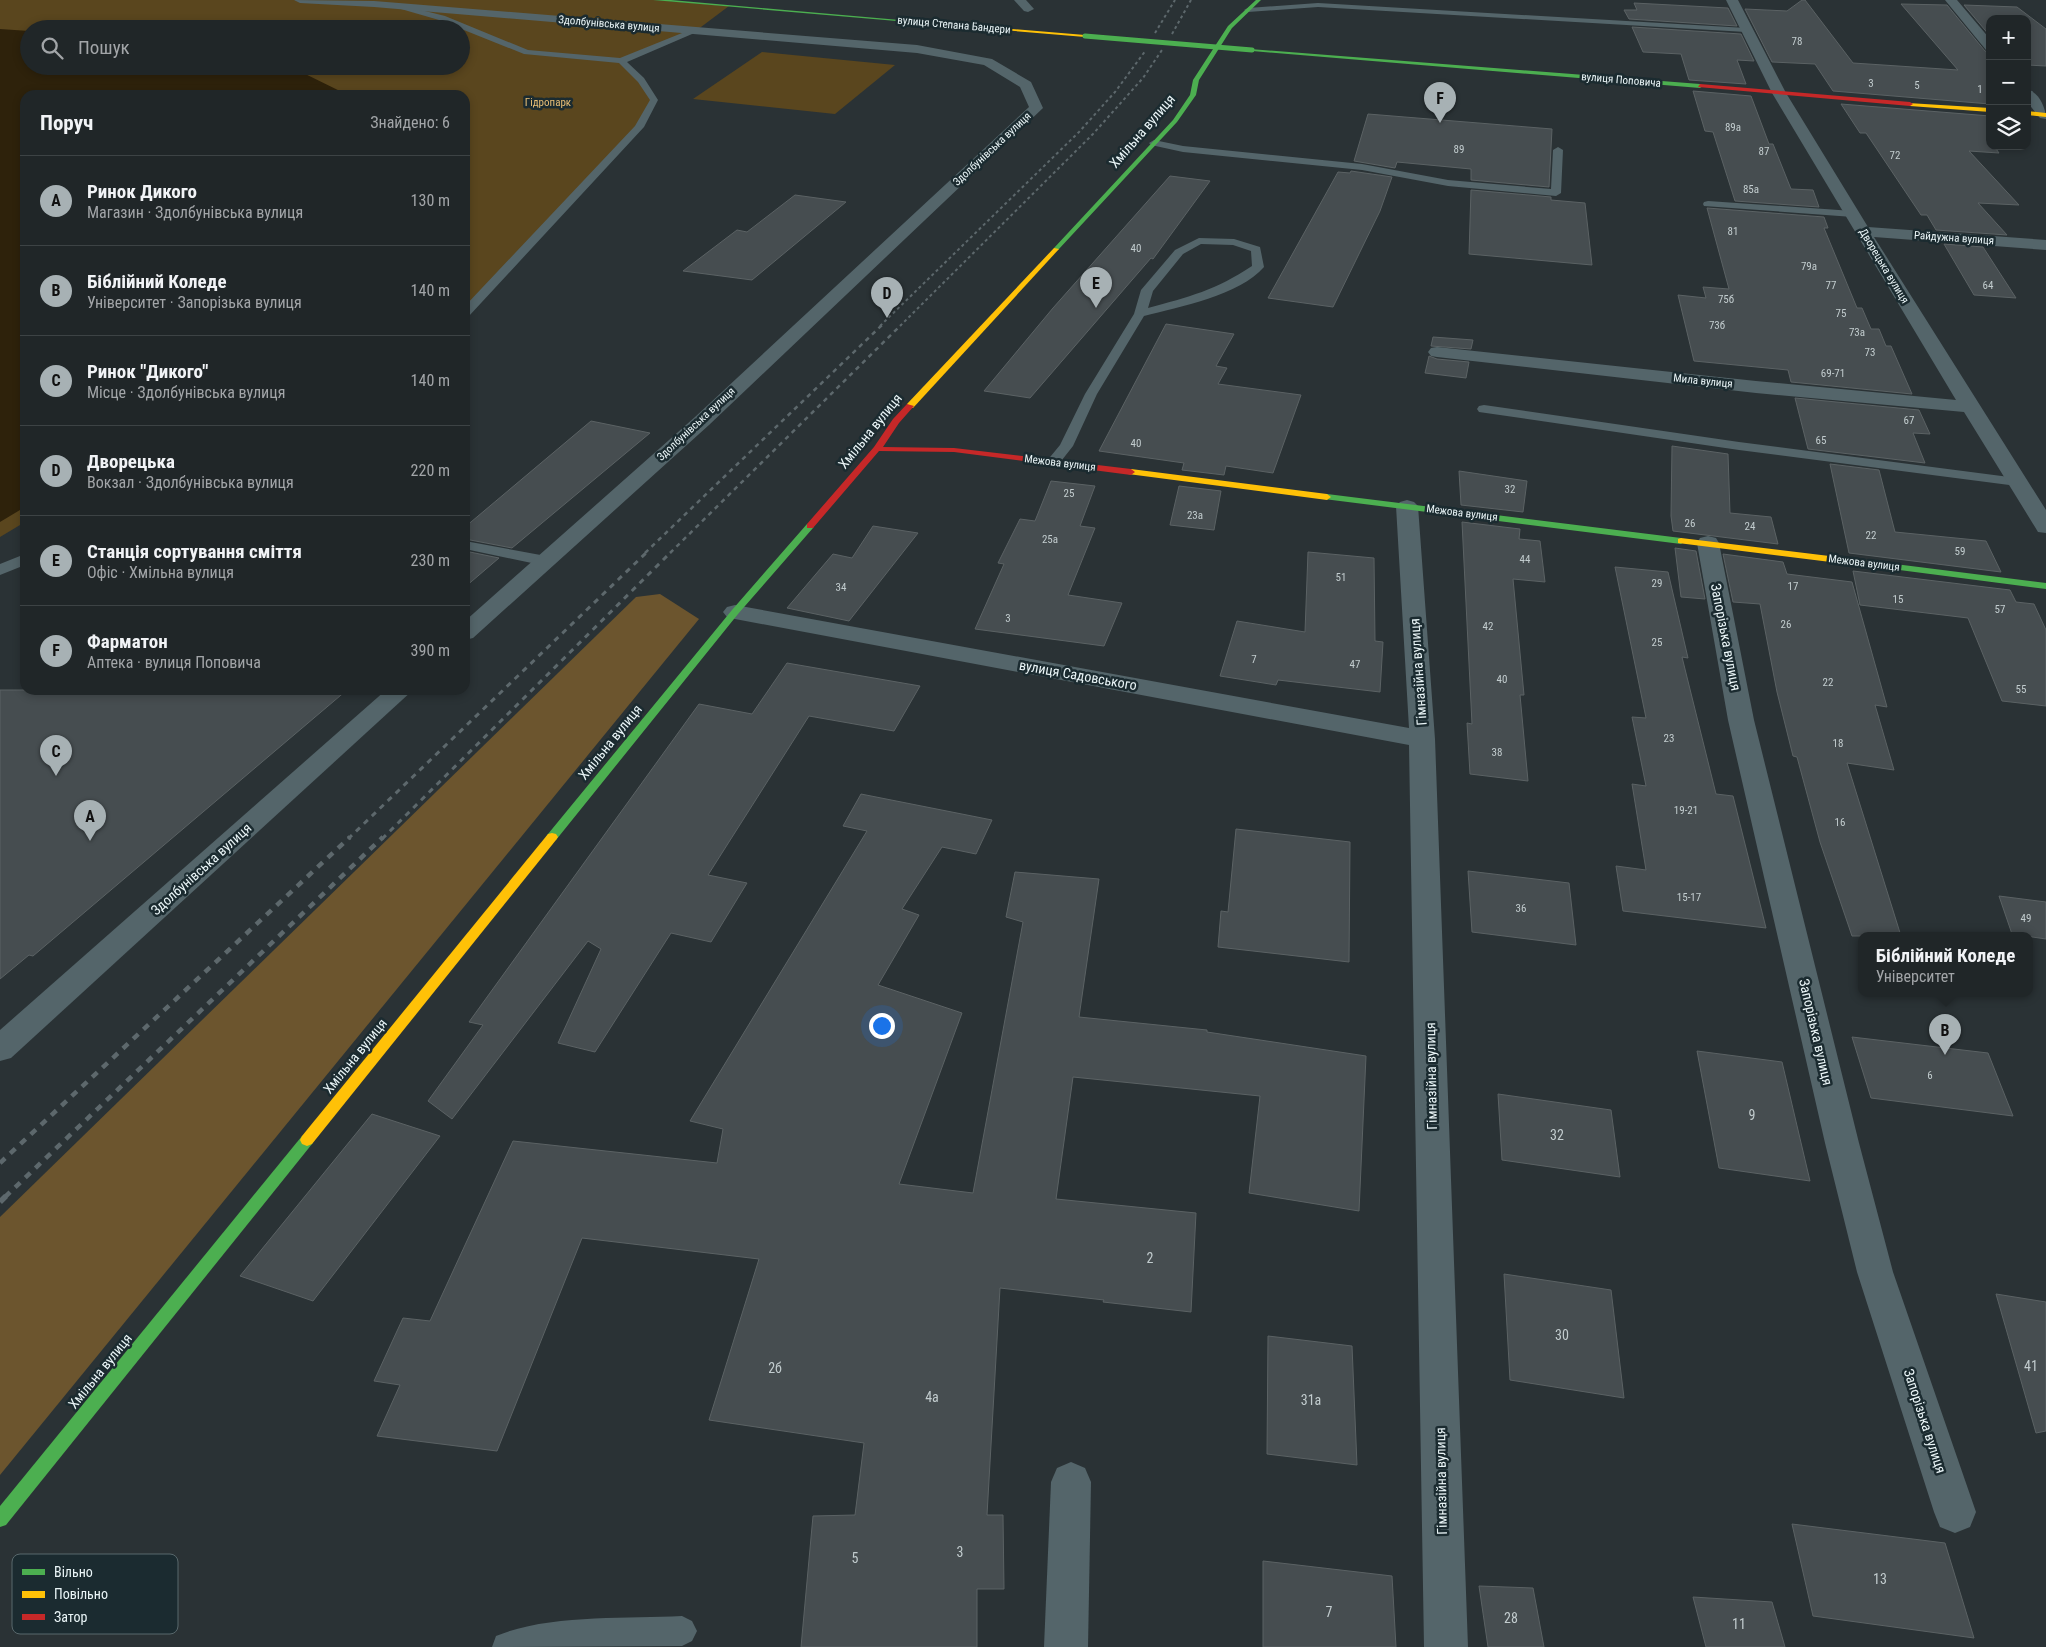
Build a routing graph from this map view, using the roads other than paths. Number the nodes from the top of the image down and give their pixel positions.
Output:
1 (300, 0) edge
2 (353, 0) edge
3 (655, 0) edge
4 (1020, 0) edge
5 (1259, 0) edge
6 (1732, 0) edge
7 (1951, 0) edge
8 (374, 4) junction
9 (404, 7) junction
10 (1028, 10) dead end
11 (1248, 10) junction
12 (447, 20) edge
13 (470, 29) edge
14 (1746, 30) junction
15 (695, 31) junction
16 (1986, 42) edge
17 (1252, 50) joint
18 (621, 61) junction
19 (1780, 94) junction
20 (2031, 98) edge
21 (1986, 110) edge
22 (2031, 113) edge
23 (2046, 115) edge
24 (1154, 143) junction
25 (1558, 150) dead end
26 (1708, 204) dead end
27 (1853, 214) junction
28 (1862, 231) junction
29 (2046, 244) edge
30 (470, 309) edge
31 (1140, 314) junction
32 (1437, 352) dead end
33 (1970, 407) junction
34 (1484, 409) dead end
35 (877, 449) junction
36 (1053, 462) junction
37 (2017, 482) junction
38 (1407, 506) junction
39 (2046, 527) edge
40 (1708, 543) junction
41 (470, 546) edge
42 (20, 561) edge
43 (546, 561) junction
44 (0, 570) edge
45 (2046, 586) edge
46 (735, 612) junction
47 (470, 629) edge
48 (395, 695) edge
49 (1422, 738) junction
50 (0, 1049) edge
51 (1071, 1482) dead end
52 (1955, 1512) dead end
53 (0, 1519) edge
54 (682, 1631) dead end
55 (507, 1647) edge
56 (1066, 1647) edge
57 (1446, 1647) edge

1 - 8 street, Здолбунівська вулиця
2 - 8 street, Здолбунівська вулиця
3 - 17 street, вулиця Степана Бандери, bridge
4 - 10 street
5 - 11 street, Хмільна вулиця
6 - 14 street, Дворецька вулиця
7 - 16 street
8 - 9 street, Здолбунівська вулиця
9 - 12 lane
9 - 15 street, Здолбунівська вулиця
11 - 14 lane
11 - 24 street, Хмільна вулиця
13 - 18 lane
14 - 19 street, Дворецька вулиця
15 - 18 lane
15 - 43 street, Здолбунівська вулиця
17 - 19 street, вулиця Поповича
18 - 30 lane
19 - 21 street, вулиця Поповича
19 - 27 street, Дворецька вулиця
20 - 23 street
22 - 23 street
24 - 25 lane
24 - 35 street, Хмільна вулиця
26 - 27 lane
27 - 28 street, Дворецька вулиця
28 - 29 street, Райдужна вулиця
28 - 33 street, Дворецька вулиця
31 - 31 lane
31 - 36 lane
32 - 33 street, Мила вулиця
33 - 37 street, Дворецька вулиця
34 - 37 lane
35 - 36 street, Межова вулиця
35 - 46 street, Хмільна вулиця
36 - 38 street, Межова вулиця
37 - 39 street, Дворецька вулиця
38 - 40 street, Межова вулиця
38 - 49 street, Гімназійна вулиця
40 - 45 street, Межова вулиця
40 - 52 street, Запорізька вулиця
41 - 43 lane
42 - 44 lane
43 - 47 street, Здолбунівська вулиця
46 - 49 street, вулиця Садовського
46 - 53 street, Хмільна вулиця
48 - 50 street, Здолбунівська вулиця
49 - 57 street, Гімназійна вулиця
51 - 56 street
54 - 55 lane

